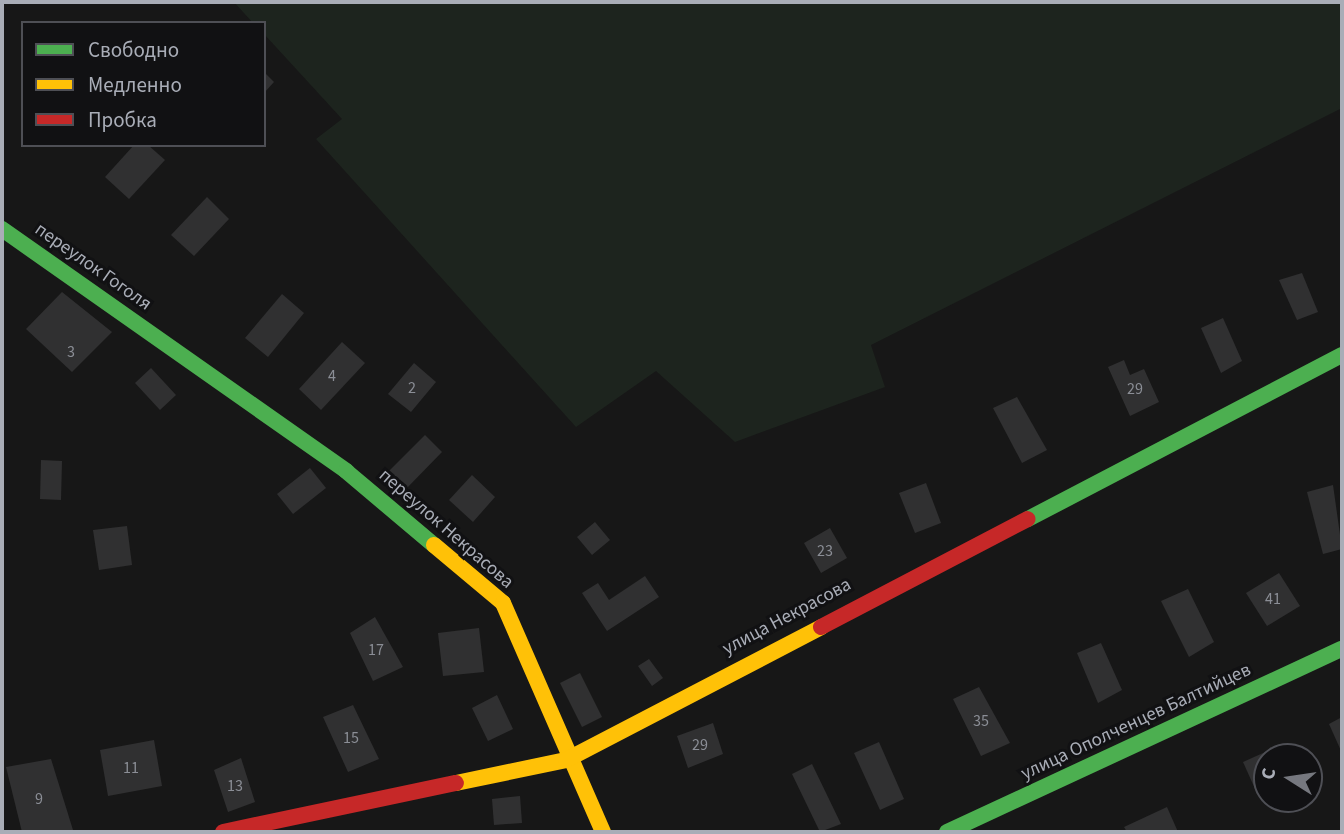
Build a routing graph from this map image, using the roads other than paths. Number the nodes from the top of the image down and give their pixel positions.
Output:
1 (2, 229) edge
2 (160, 340) joint
3 (1342, 355) edge
4 (1342, 649) edge
5 (566, 760) junction
6 (223, 832) edge
7 (603, 832) edge
8 (947, 832) edge

1 - 2 street, переулок Гоголя
2 - 5 street, переулок Некрасова
3 - 5 street, улица Некрасова
4 - 8 street, улица Ополченцев Балтийцев
5 - 6 street, улица Некрасова
5 - 7 street, переулок Некрасова

